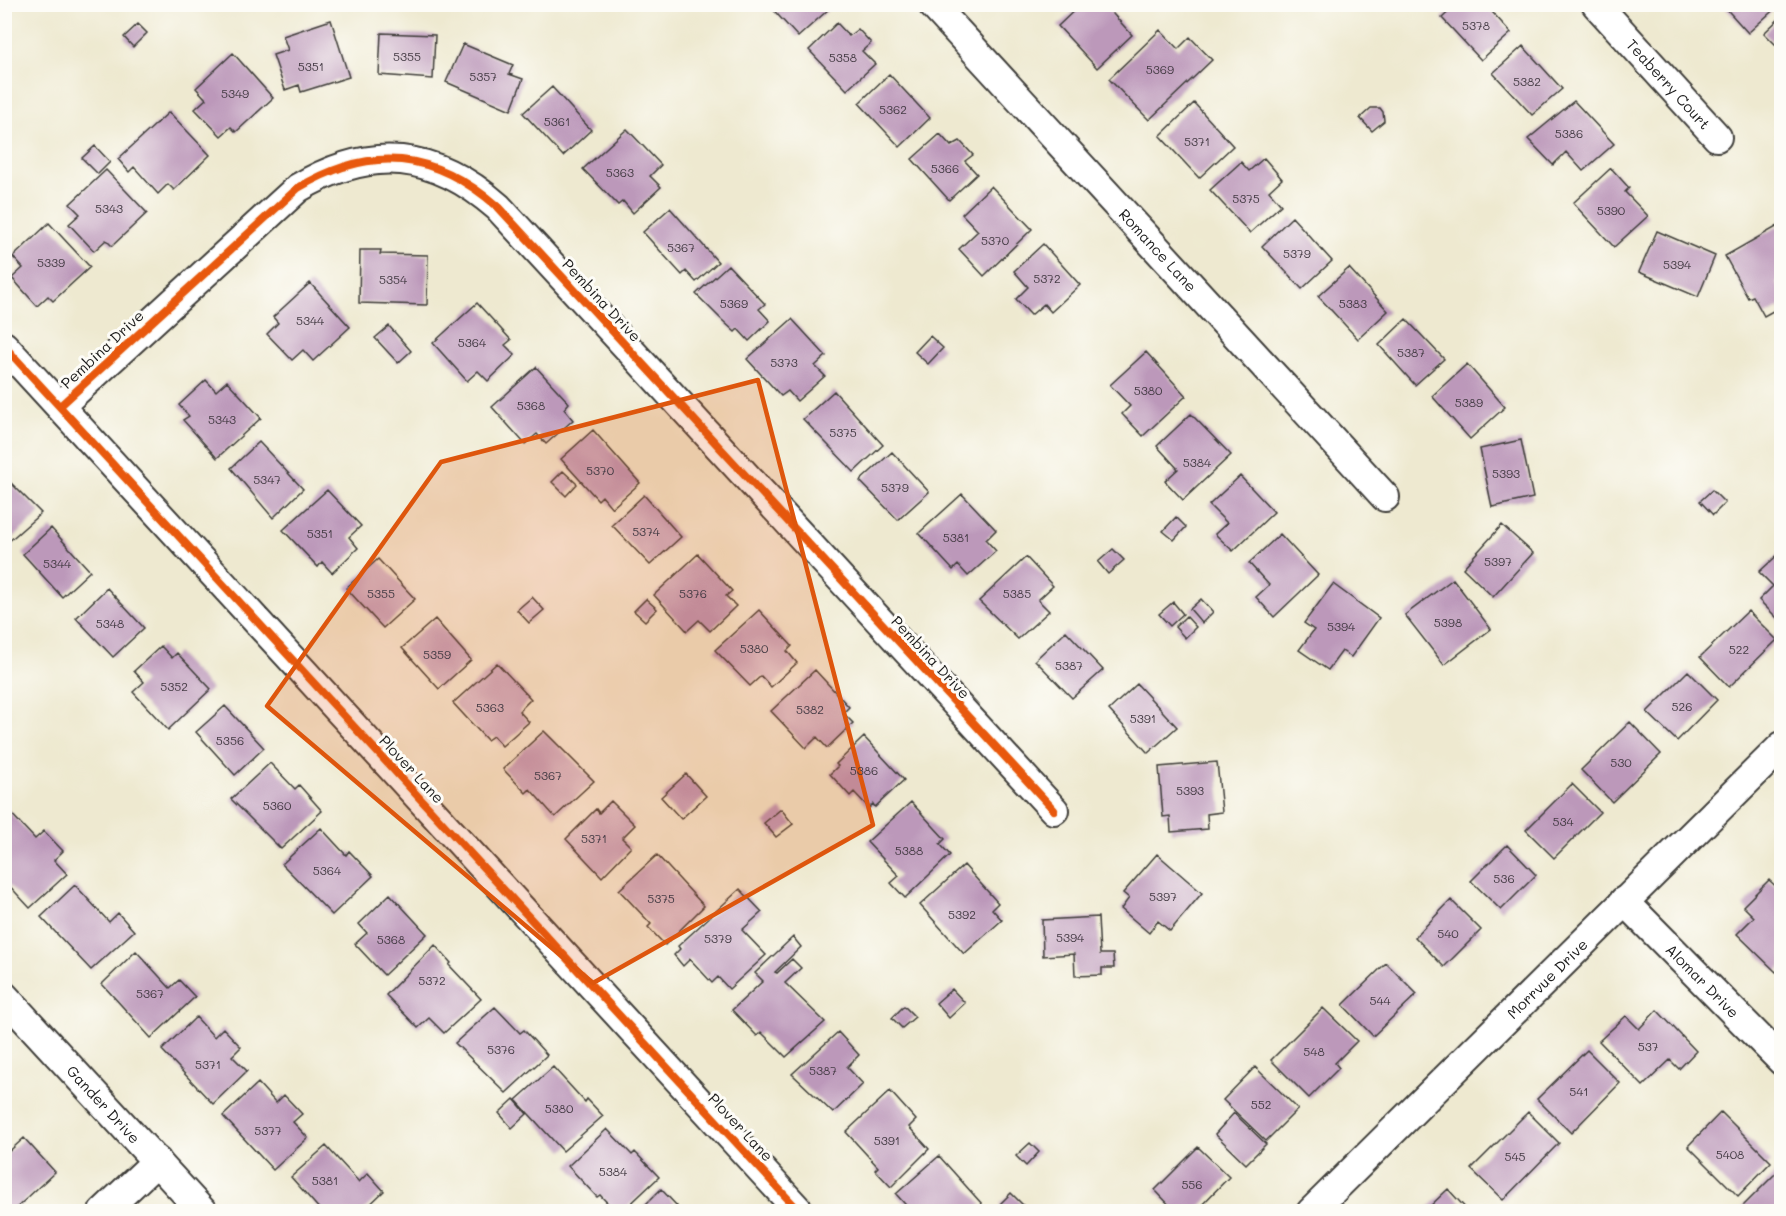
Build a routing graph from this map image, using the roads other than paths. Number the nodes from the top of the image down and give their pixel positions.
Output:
1 (932, 4) edge
2 (1596, 4) edge
3 (1717, 137) dead end
4 (4, 346) edge
5 (60, 406) junction
6 (1385, 497) dead end
7 (1782, 746) edge
8 (1054, 810) dead end
9 (1624, 901) junction
10 (4, 996) edge
11 (1782, 1061) edge
12 (156, 1161) junction
13 (103, 1212) edge
14 (203, 1212) edge
15 (800, 1212) edge
16 (1311, 1212) edge

1 - 6 street, Romance Lane
2 - 3 street, Teaberry Court
4 - 5 street, Plover Lane
5 - 8 street, Pembina Drive
5 - 15 street, Plover Lane
7 - 9 street, Morrvue Drive
9 - 11 street, Alomar Drive
9 - 16 street, Morrvue Drive
10 - 12 street, Gander Drive
12 - 13 street
12 - 14 street, Gander Drive

